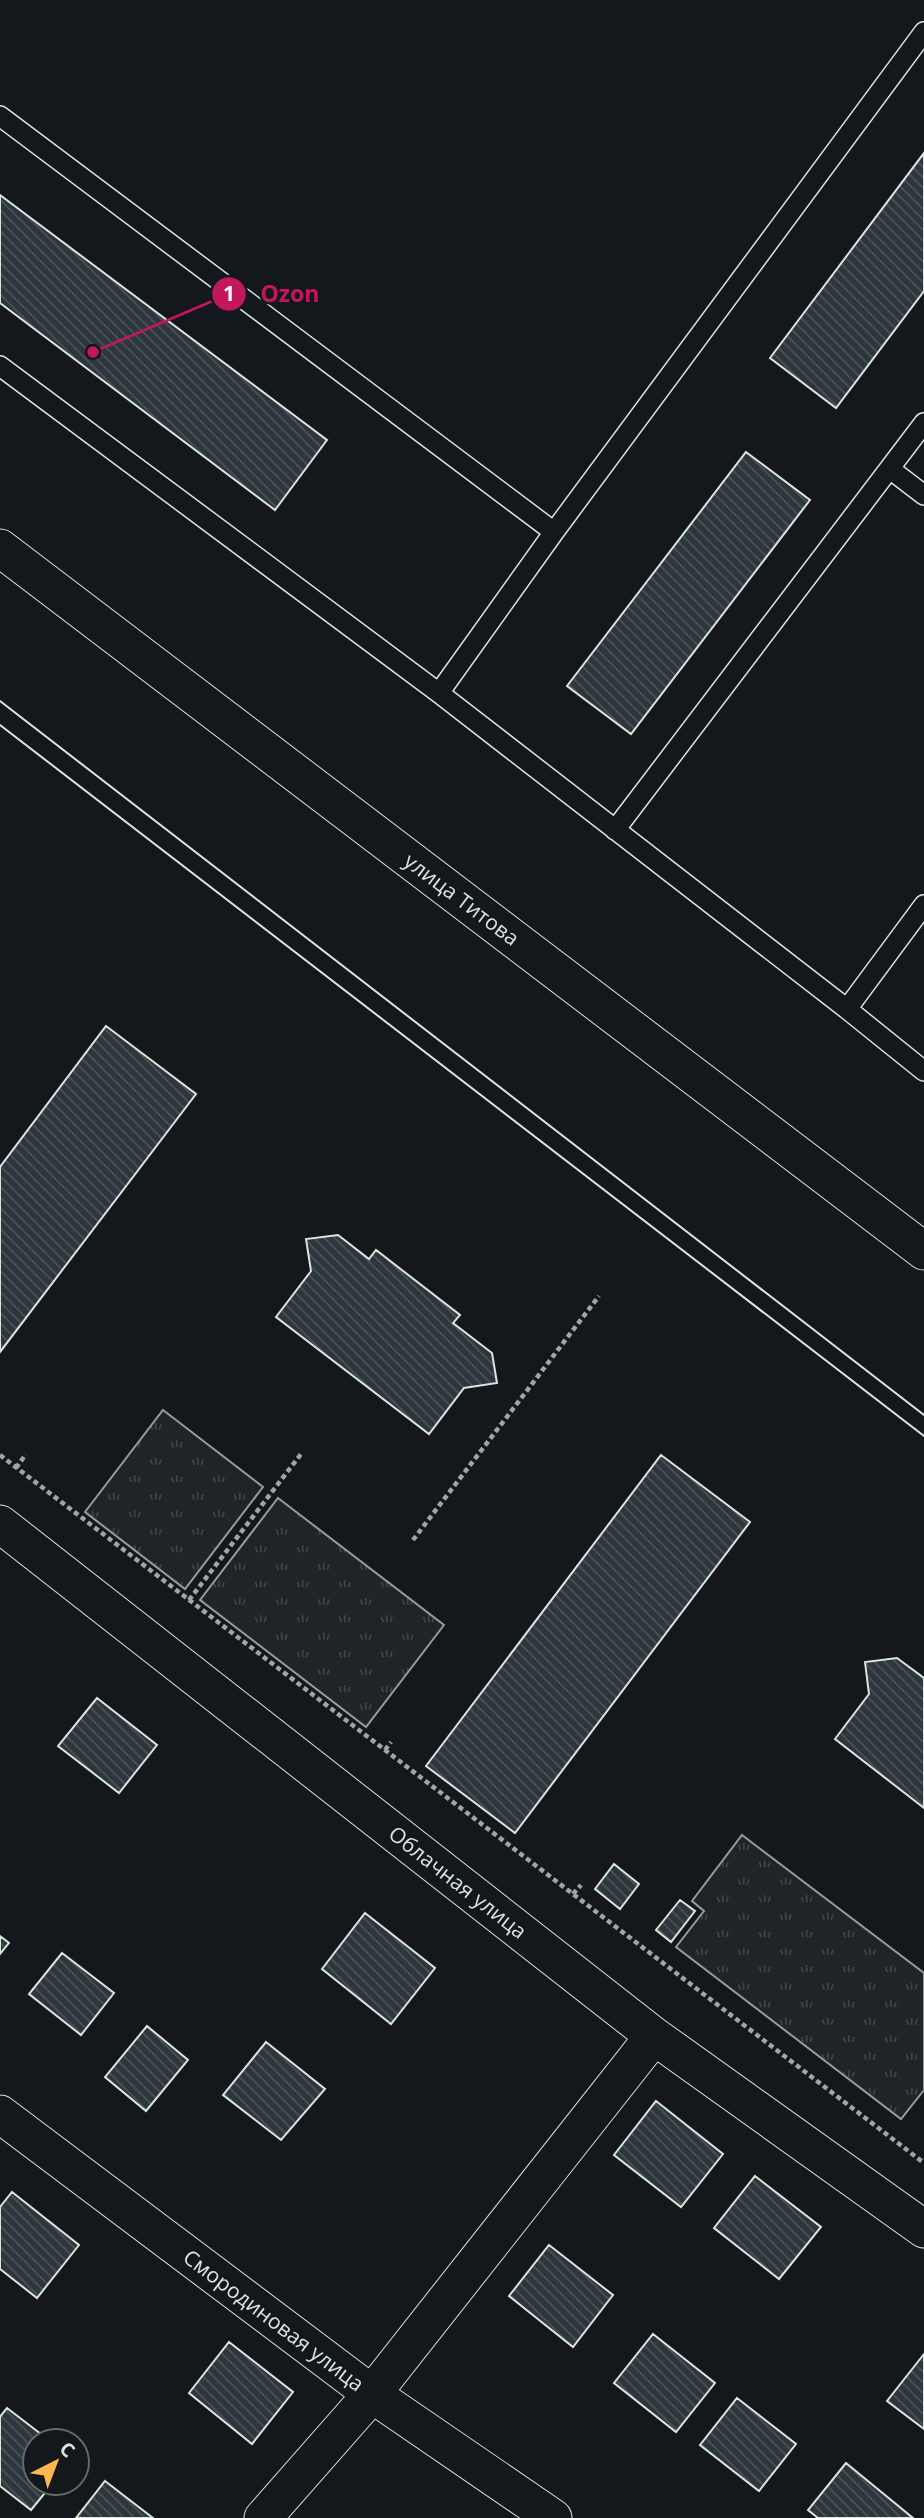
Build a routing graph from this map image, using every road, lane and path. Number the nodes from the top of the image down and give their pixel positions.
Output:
1 (924, 32) edge
2 (0, 116) edge
3 (0, 366) edge
4 (924, 423) edge
5 (890, 469) junction
6 (924, 495) edge
7 (554, 532) junction
8 (0, 548) edge
9 (439, 693) junction
10 (615, 830) junction
11 (924, 905) edge
12 (847, 1009) junction
13 (924, 1071) edge
14 (924, 1251) edge
15 (599, 1296) dead end
16 (26, 1454) dead end
17 (300, 1454) dead end
18 (0, 1455) edge
19 (16, 1468) junction
20 (0, 1524) edge
21 (413, 1540) dead end
22 (189, 1600) junction
23 (391, 1742) dead end
24 (385, 1750) junction
25 (580, 1885) dead end
26 (573, 1894) junction
27 (654, 2036) junction
28 (0, 2113) edge
29 (924, 2163) edge
30 (924, 2229) edge
31 (372, 2394) junction
32 (263, 2518) edge
33 (553, 2518) edge

1 - 7 lane
2 - 7 lane
3 - 9 lane
4 - 5 lane
5 - 6 lane
5 - 10 lane
7 - 9 lane
8 - 14 street, улица Титова
9 - 10 lane
10 - 12 lane
11 - 12 lane
12 - 13 lane
15 - 21 path
16 - 19 path
17 - 22 path
18 - 19 path
19 - 22 path
20 - 27 street, Облачная улица
22 - 24 path
23 - 24 path
24 - 26 path
25 - 26 path
26 - 29 path
27 - 30 street, Облачная улица
27 - 31 street
28 - 31 street, Смородиновая улица
31 - 32 street
31 - 33 street, Смородиновая улица

